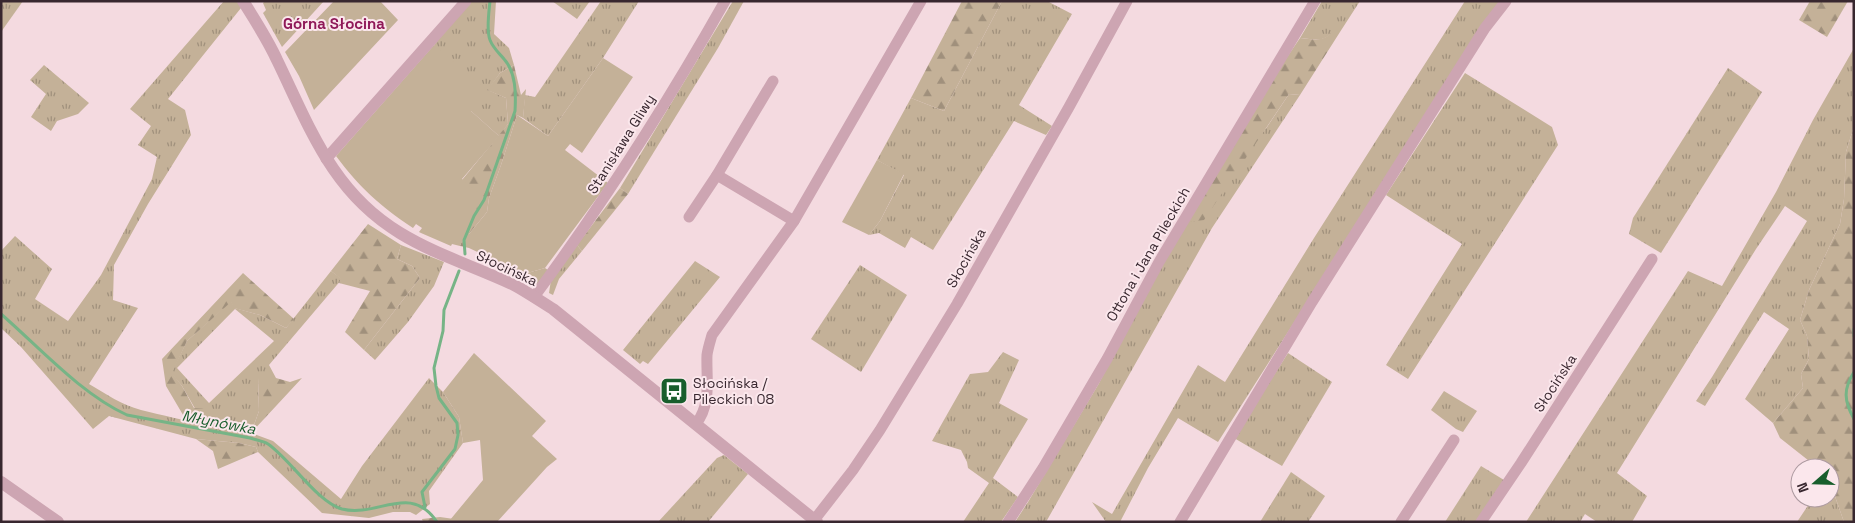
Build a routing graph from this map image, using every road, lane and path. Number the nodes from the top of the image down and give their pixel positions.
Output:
1 (243, 1) edge
2 (466, 1) edge
3 (725, 1) edge
4 (921, 1) edge
5 (1127, 1) edge
6 (1315, 1) edge
7 (1506, 1) edge
8 (773, 81) dead end
9 (326, 159) junction
10 (717, 175) junction
11 (689, 217) dead end
12 (794, 220) junction
13 (1652, 260) dead end
14 (534, 297) junction
15 (696, 424) junction
16 (1454, 440) dead end
17 (1, 482) edge
18 (816, 520) edge
19 (58, 522) edge
20 (1008, 522) edge
21 (1180, 522) edge
22 (1401, 522) edge
23 (1481, 522) edge

1 - 9 street, Słocińska
2 - 9 street
3 - 14 street, Stanisława Gliwy
4 - 12 street
5 - 18 street, Słocińska
6 - 20 street, Ottona i Jana Pileckich
7 - 21 street
8 - 10 street
9 - 14 street, Słocińska
10 - 11 street
10 - 12 street
12 - 15 street
13 - 23 street, Słocińska
14 - 15 street, Słocińska
15 - 18 street, Słocińska
16 - 22 street
17 - 19 street

